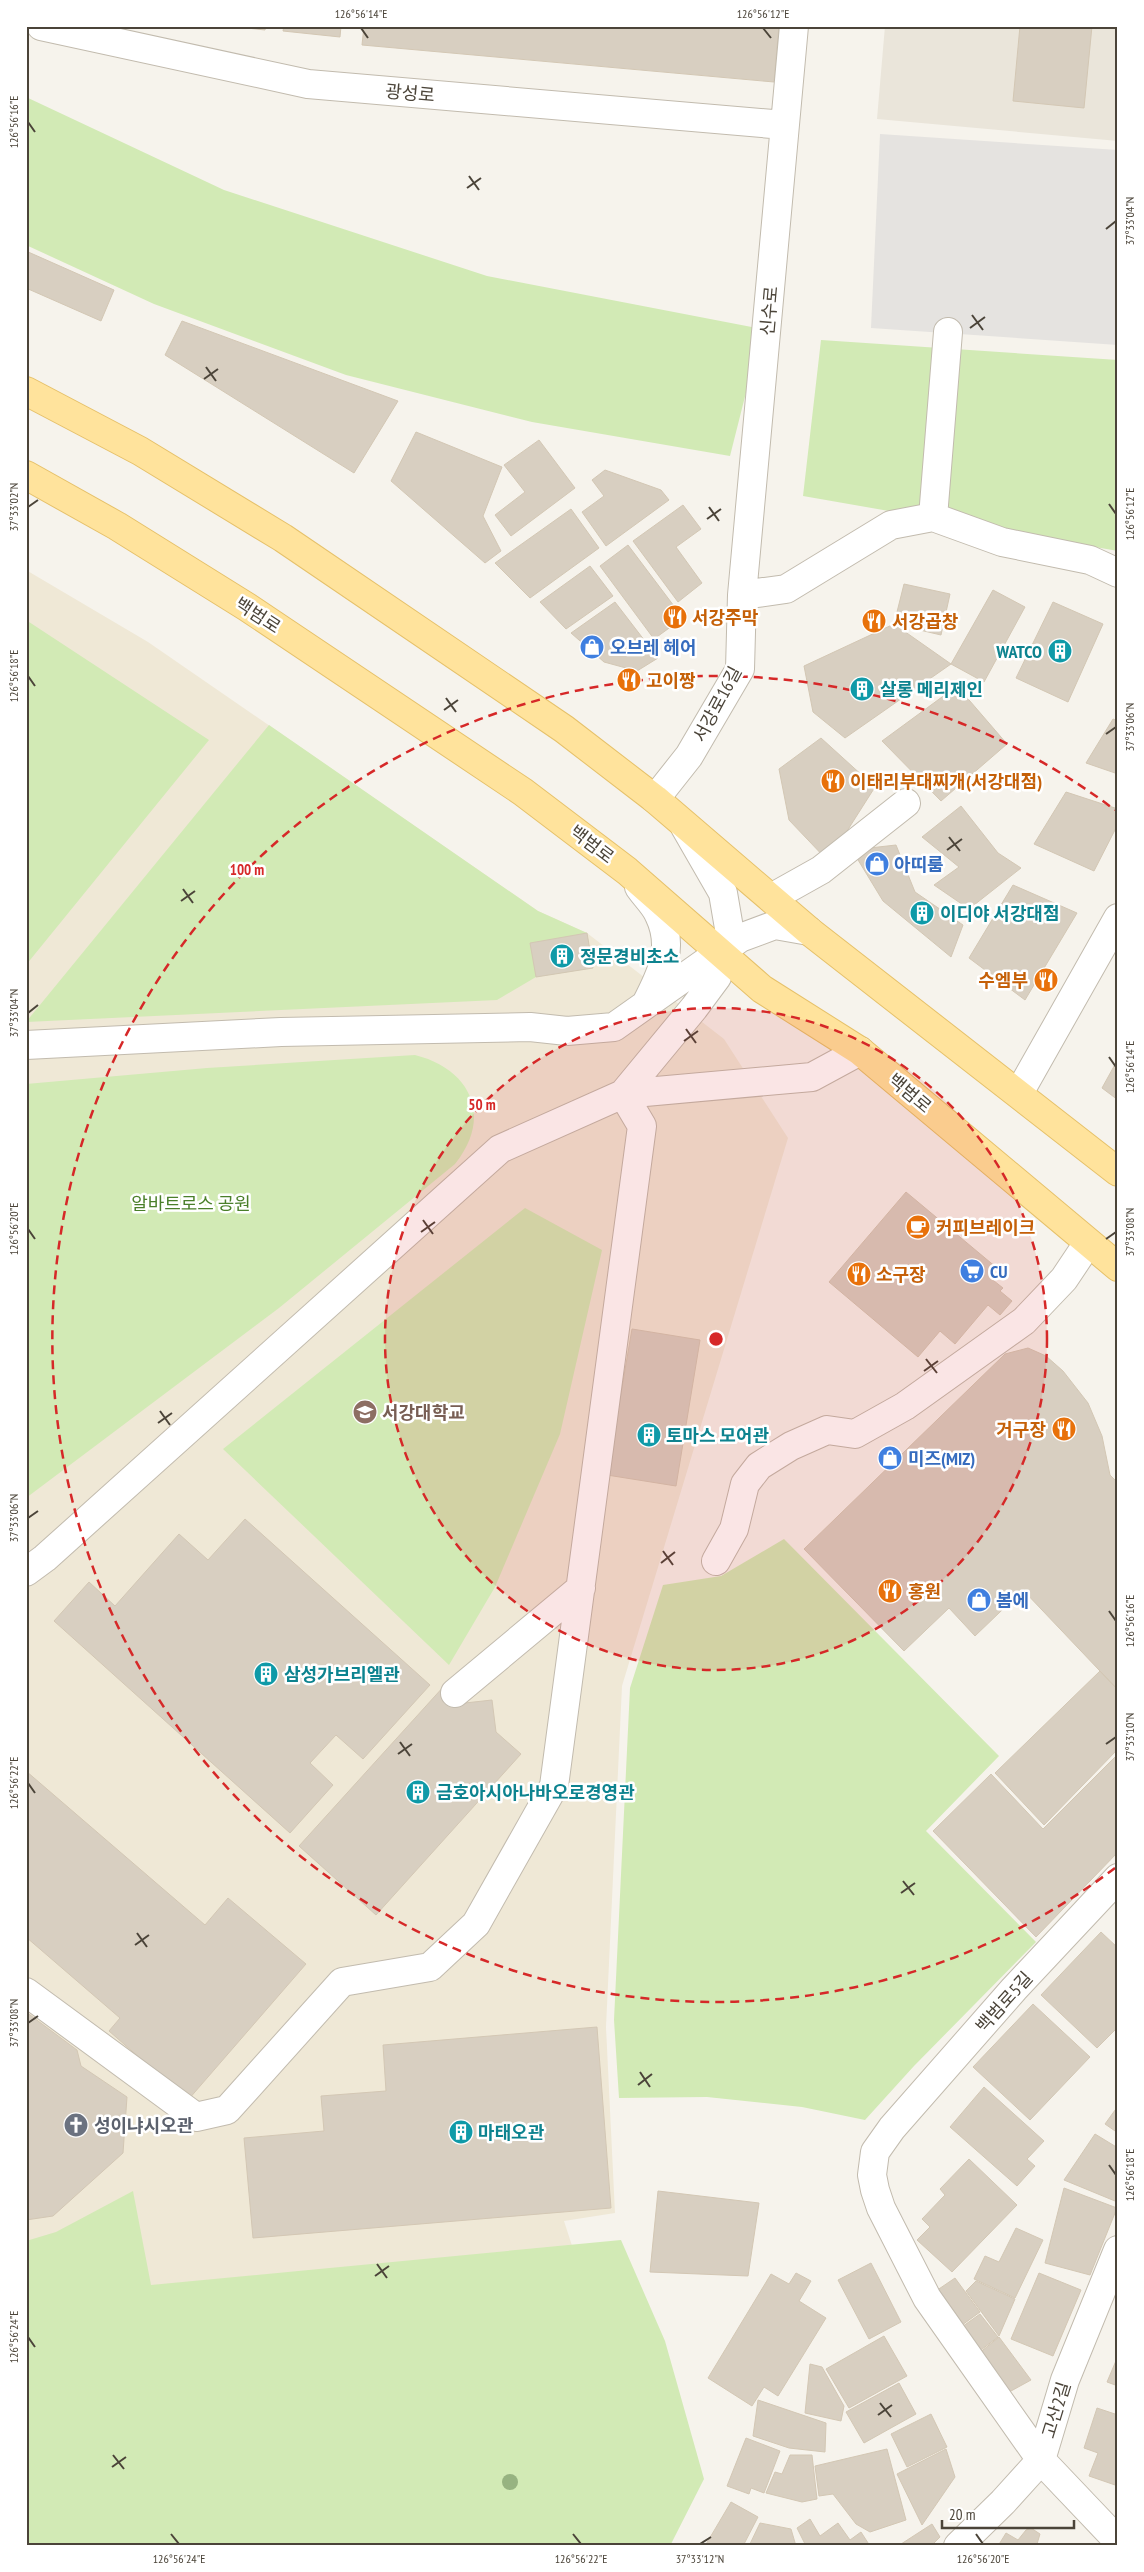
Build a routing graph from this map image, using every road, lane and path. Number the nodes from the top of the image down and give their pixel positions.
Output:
1 (41, 26) edge
2 (794, 26) edge
3 (784, 124) junction
4 (948, 332) dead end
5 (26, 391) edge
6 (26, 474) edge
7 (933, 517) junction
8 (1118, 573) edge
9 (742, 595) junction
10 (655, 799) junction
11 (906, 802) dead end
12 (683, 823) junction
13 (627, 871) junction
14 (771, 898) junction
15 (1118, 918) edge
16 (809, 931) junction
17 (720, 952) junction
18 (646, 1005) junction
19 (26, 1045) edge
20 (860, 1051) junction
21 (1019, 1093) junction
22 (623, 1094) junction
23 (1118, 1172) edge
24 (1088, 1243) junction
25 (1118, 1266) edge
26 (716, 1561) dead end
27 (26, 1572) edge
28 (581, 1588) junction
29 (455, 1693) dead end
30 (1118, 1878) edge
31 (26, 1992) edge
32 (1118, 2250) edge
33 (1041, 2460) junction
34 (1118, 2541) edge
35 (958, 2546) edge

1 - 3 street, 광성로
2 - 3 street, 신수로
3 - 9 street, 신수로
4 - 7 street
5 - 10 main road
6 - 13 main road, 백범로
7 - 8 street
7 - 9 street
9 - 10 street, 서강로16길
10 - 12 main road
11 - 14 street
12 - 14 main road
12 - 17 street
13 - 17 main road, 백범로
13 - 18 street
14 - 16 main road
15 - 21 street
16 - 17 street
16 - 21 main road
17 - 18 street
17 - 20 main road, 백범로
17 - 22 street
18 - 19 street
20 - 22 street
20 - 24 main road, 백범로
21 - 23 main road
22 - 27 street
22 - 28 street
24 - 25 main road, 백범로
24 - 26 street
28 - 29 street
28 - 31 street
30 - 33 street, 백범로5길
32 - 33 street, 고산2길
33 - 34 street, 백범로5길
33 - 35 street, 고산2길

